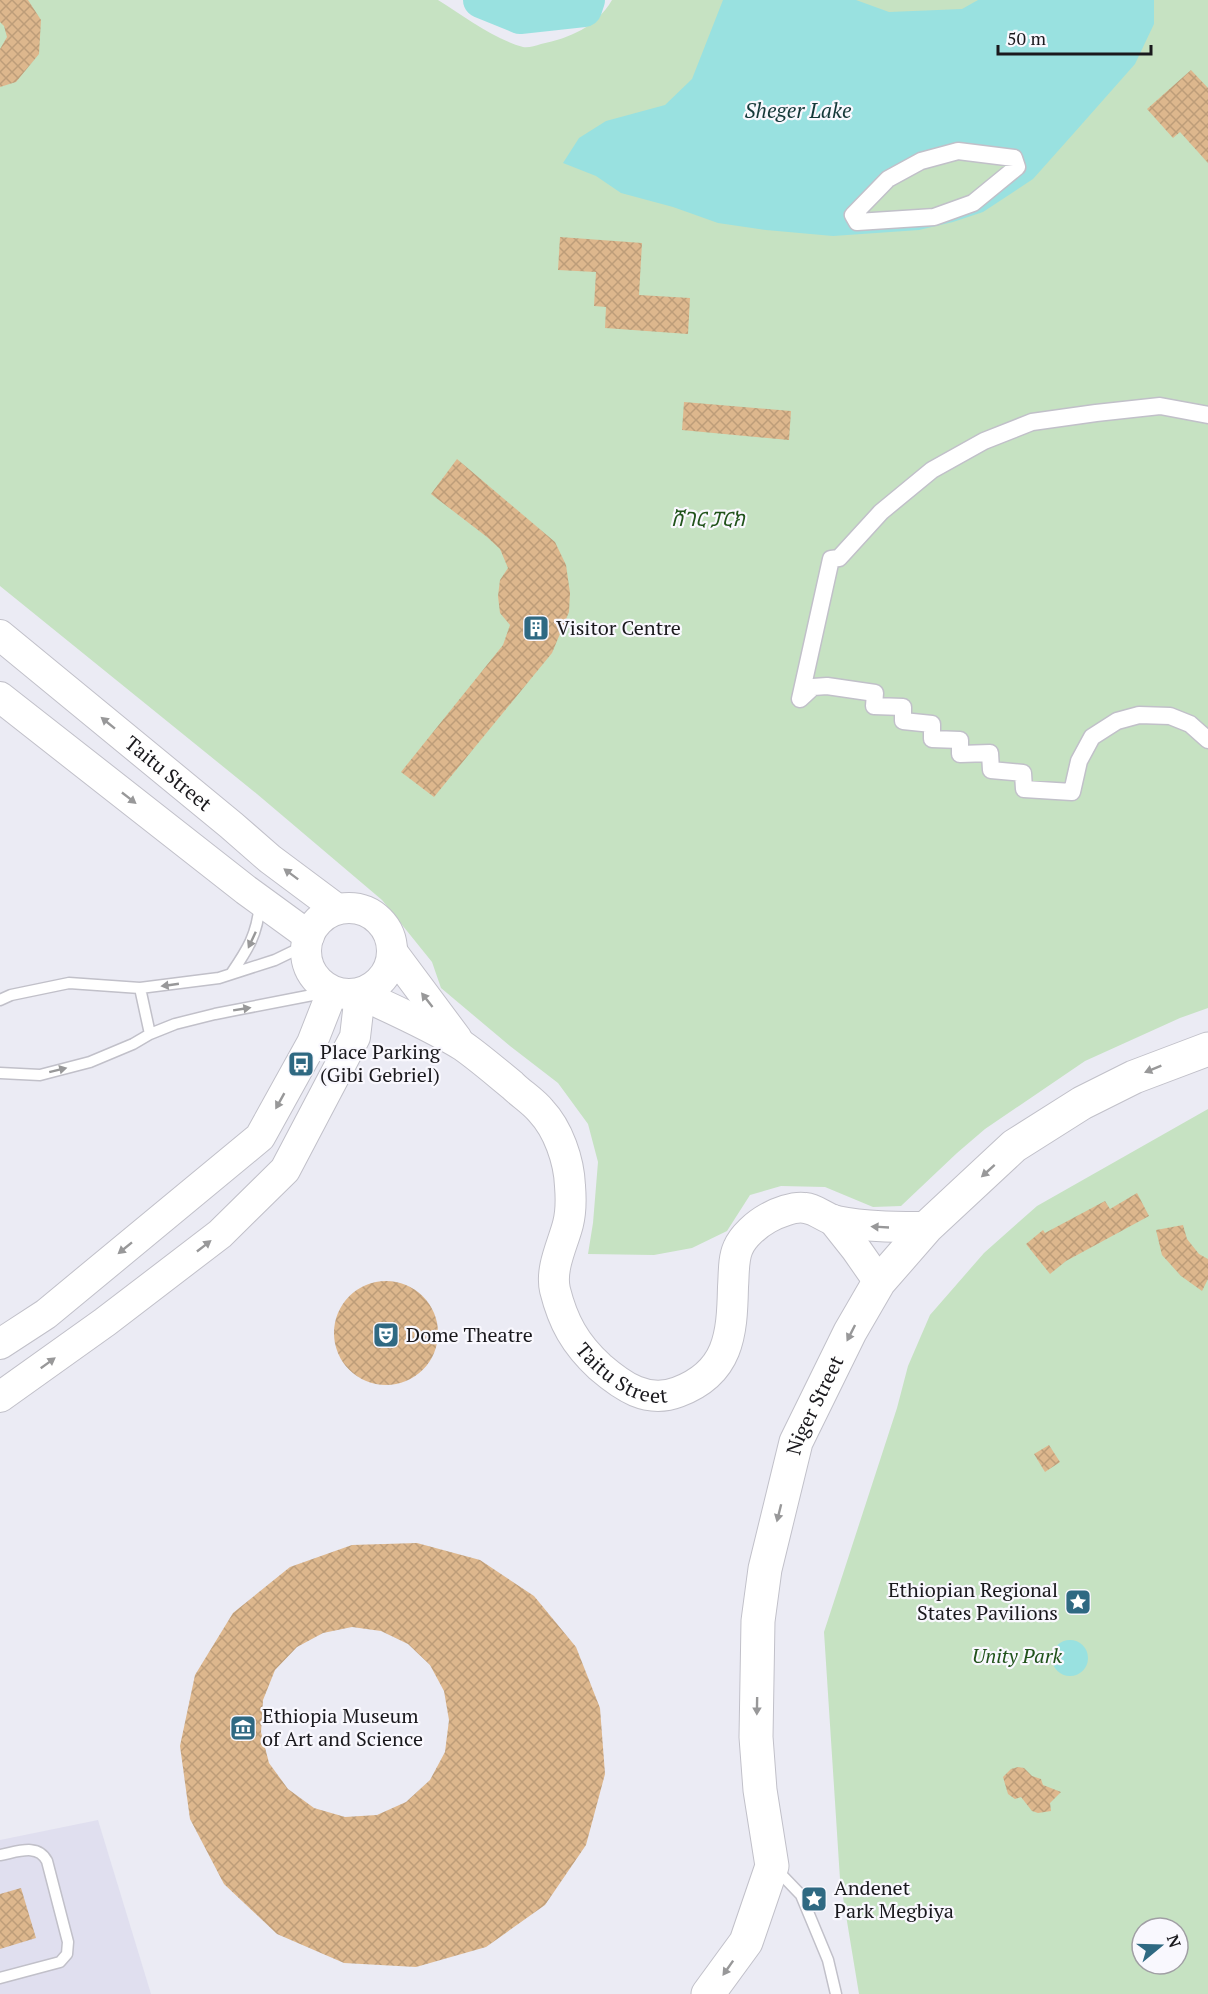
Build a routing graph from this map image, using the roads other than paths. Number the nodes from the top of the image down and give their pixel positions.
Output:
1 (1014, 158) joint
2 (1208, 415) edge
3 (0, 635) edge
4 (0, 697) edge
5 (1208, 740) edge
6 (261, 901) junction
7 (337, 909) junction
8 (307, 941) junction
9 (393, 953) junction
10 (231, 974) junction
11 (140, 988) junction
12 (346, 993) junction
13 (0, 1000) edge
14 (150, 1034) junction
15 (462, 1046) junction
16 (1208, 1049) edge
17 (0, 1073) edge
18 (833, 1220) junction
19 (927, 1227) junction
20 (879, 1282) junction
21 (0, 1344) edge
22 (0, 1397) edge
23 (0, 1855) edge
24 (772, 1866) junction
25 (0, 1978) edge
26 (708, 1994) edge
27 (836, 1994) edge

1 - 1 street
2 - 5 street
7 -> 3 main road, Taitu Street
4 -> 6 main road
6 - 8 main road
6 -> 10 lane
7 - 8 main road
7 - 9 main road
8 - 10 lane
8 - 12 main road
9 - 12 main road
15 -> 9 main road
10 -> 11 lane
11 - 13 lane
11 - 14 lane
14 -> 12 lane
12 - 15 main road
12 -> 21 main road
22 -> 12 main road
17 -> 14 lane
15 - 18 main road, Taitu Street
16 -> 19 main road, Niger Street
19 -> 18 main road, Taitu Street
18 - 20 main road
19 - 20 main road, Niger Street
20 -> 24 main road, Niger Street
23 - 25 lane
24 -> 26 main road, Niger Street
24 - 27 lane

